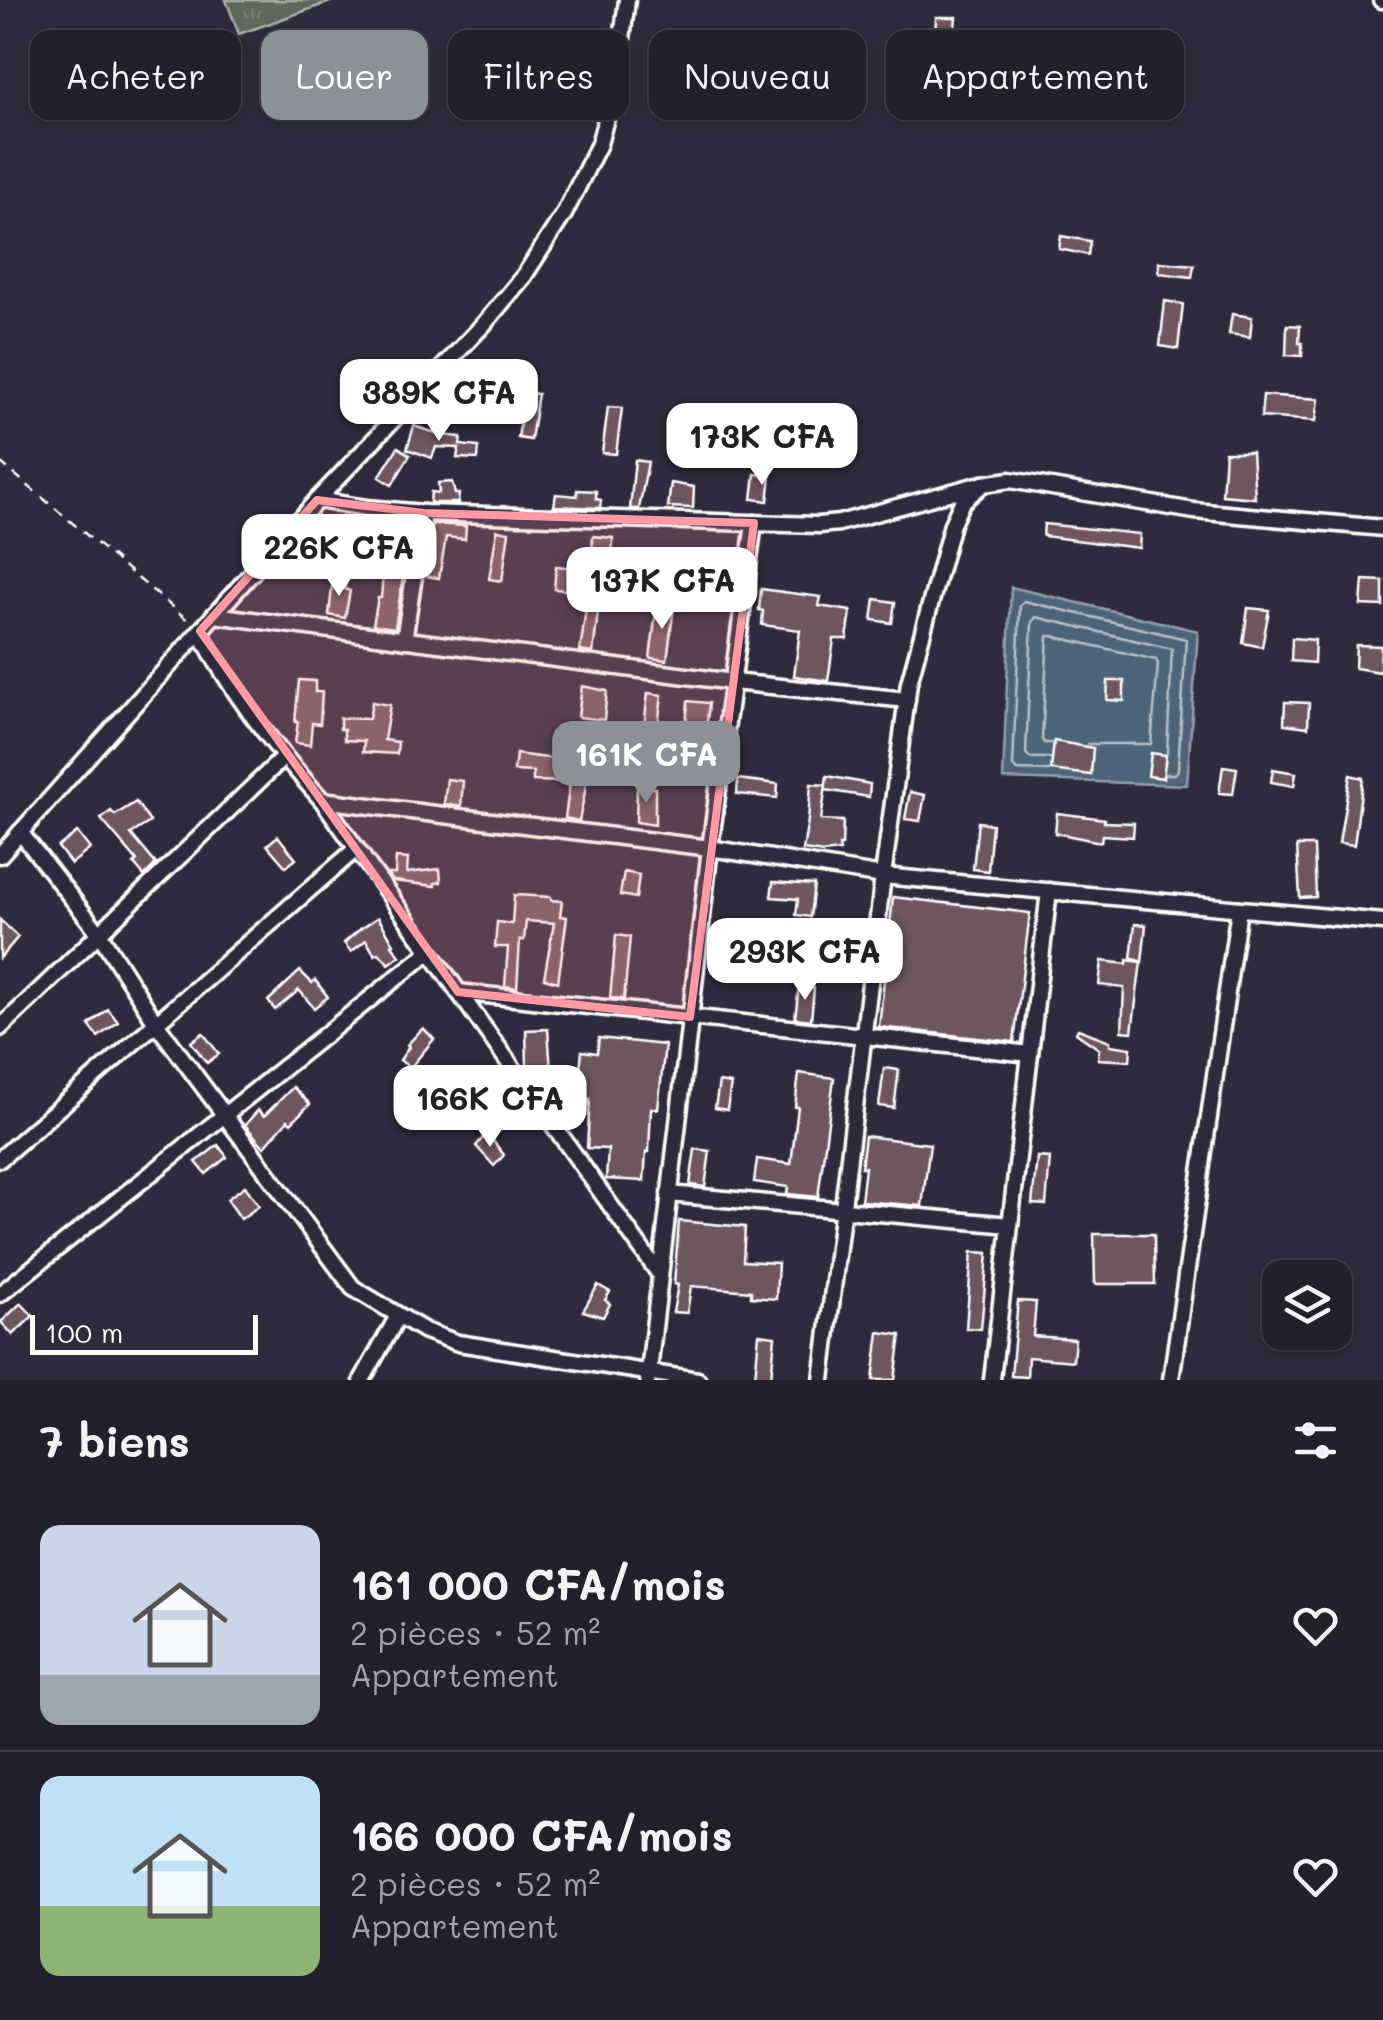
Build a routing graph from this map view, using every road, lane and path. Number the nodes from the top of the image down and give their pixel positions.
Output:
1 (627, 0) edge
2 (0, 462) edge
3 (983, 484) junction
4 (317, 500) junction
5 (424, 513) junction
6 (754, 524) junction
7 (1383, 528) edge
8 (214, 615) junction
9 (200, 630) junction
10 (404, 640) junction
11 (732, 682) junction
12 (907, 700) junction
13 (284, 757) junction
14 (322, 800) junction
15 (20, 832) junction
16 (356, 848) junction
17 (710, 848) junction
18 (0, 855) edge
19 (883, 876) junction
20 (1049, 891) junction
21 (1239, 908) junction
22 (1383, 922) edge
23 (99, 933) junction
24 (430, 952) junction
25 (458, 992) junction
26 (690, 1017) junction
27 (156, 1023) junction
28 (0, 1028) edge
29 (863, 1037) junction
30 (1030, 1054) junction
31 (225, 1115) junction
32 (0, 1159) edge
33 (670, 1194) junction
34 (842, 1210) junction
35 (1010, 1225) junction
36 (660, 1275) junction
37 (0, 1294) edge
38 (398, 1316) junction
39 (648, 1376) edge
40 (362, 1380) edge
41 (698, 1380) edge
42 (822, 1380) edge
43 (992, 1380) edge
44 (1172, 1380) edge

1 - 4 street
2 - 9 path
3 - 6 street
3 - 7 street
3 - 12 street
4 - 5 street
4 - 8 street
5 - 6 street
5 - 10 street
6 - 11 street
8 - 9 street
8 - 10 street
9 - 13 street
9 - 15 street
10 - 11 street
11 - 12 street
11 - 17 street
12 - 19 street
13 - 14 street
13 - 23 street
14 - 16 street
14 - 17 street
15 - 18 street
15 - 23 street
16 - 24 street
16 - 27 street
17 - 19 street
17 - 26 street
19 - 20 street
19 - 29 street
20 - 21 street
20 - 30 street
21 - 22 street
21 - 44 street
23 - 27 street
23 - 28 street
24 - 25 street
24 - 31 street
25 - 26 street
25 - 36 street
26 - 29 street
26 - 33 street
27 - 31 street
27 - 32 street
29 - 30 street
29 - 34 street
30 - 35 street
31 - 37 street
31 - 38 street
33 - 34 street
33 - 36 street
34 - 35 street
34 - 42 street
35 - 43 street
36 - 39 street
38 - 39 street
38 - 40 street
39 - 41 street

